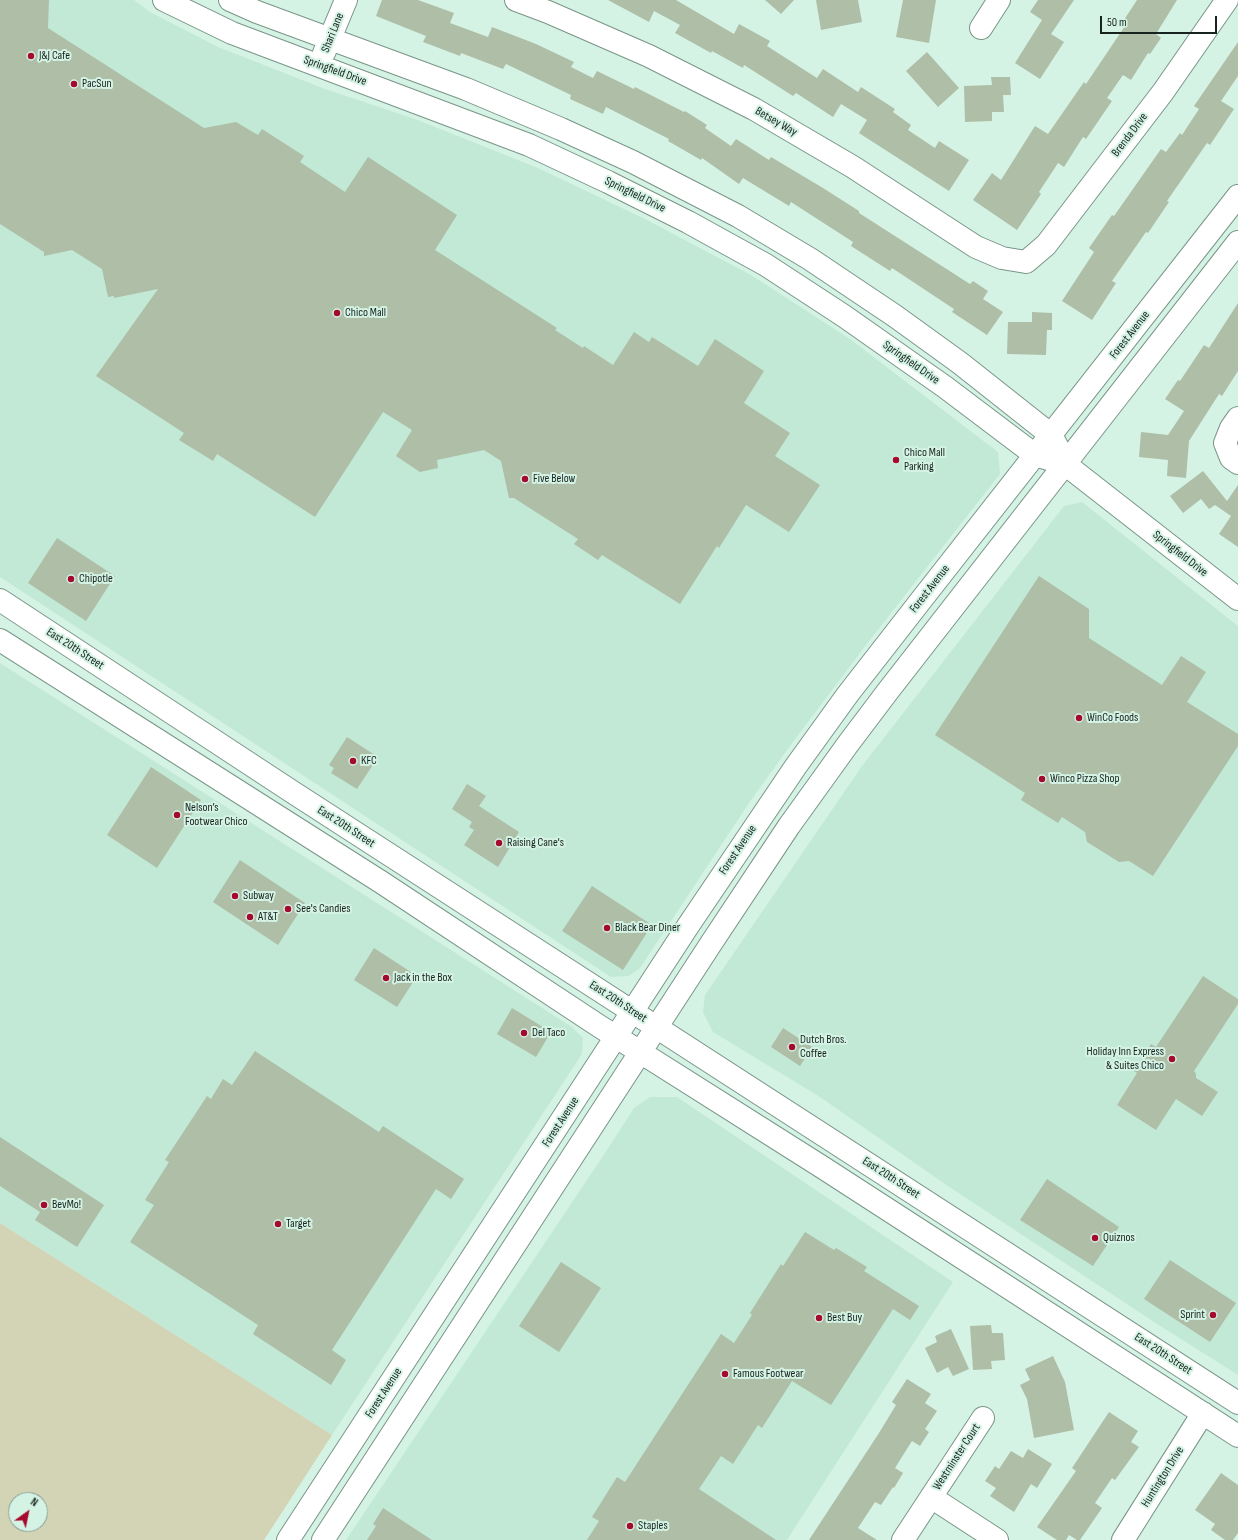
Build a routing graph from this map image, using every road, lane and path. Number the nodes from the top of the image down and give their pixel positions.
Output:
1 (164, 0) edge
2 (230, 0) edge
3 (346, 0) edge
4 (516, 0) edge
5 (999, 0) edge
6 (1231, 3) edge
7 (981, 28) dead end
8 (330, 39) junction
9 (320, 66) junction
10 (1238, 196) edge
11 (1238, 242) edge
12 (1026, 262) joint
13 (1238, 418) edge
14 (1051, 435) junction
15 (1035, 455) junction
16 (1238, 463) edge
17 (1065, 464) junction
18 (1238, 599) edge
19 (0, 600) edge
20 (0, 640) edge
21 (388, 853) junction
22 (373, 877) junction
23 (632, 1011) junction
24 (657, 1027) junction
25 (616, 1036) junction
26 (640, 1052) junction
27 (1238, 1403) edge
28 (1203, 1414) junction
29 (982, 1418) dead end
30 (1238, 1436) edge
31 (931, 1497) junction
32 (288, 1540) edge
33 (322, 1540) edge
34 (903, 1540) edge
35 (997, 1540) edge
36 (1123, 1540) edge

1 - 9 street, Springfield Drive
2 - 8 street, Springfield Drive
3 - 8 street, Shari Lane
4 - 12 street, Betsey Way
5 - 7 street
6 - 12 street, Brenda Drive
8 - 9 street, Shari Lane
8 - 14 street, Springfield Drive
9 - 15 street, Springfield Drive
10 - 14 street, Forest Avenue
11 - 17 street
13 - 16 street
14 - 15 street, Forest Avenue
14 - 17 street, Springfield Drive
15 - 17 street, Springfield Drive
15 - 23 street, Forest Avenue
17 - 18 street, Springfield Drive
17 - 24 street
19 - 21 street, East 20th Street
20 - 22 street
21 - 22 street
21 - 23 street, East 20th Street
22 - 25 street
23 - 24 street, East 20th Street
23 - 25 street, Forest Avenue
24 - 26 street
24 - 27 street, East 20th Street
25 - 26 street
25 - 32 street, Forest Avenue
26 - 28 street
26 - 33 street
28 - 30 street
28 - 36 street, Huntington Drive
29 - 31 street, Westminster Court
31 - 34 street, Westminster Court
31 - 35 street, Westminster Court

